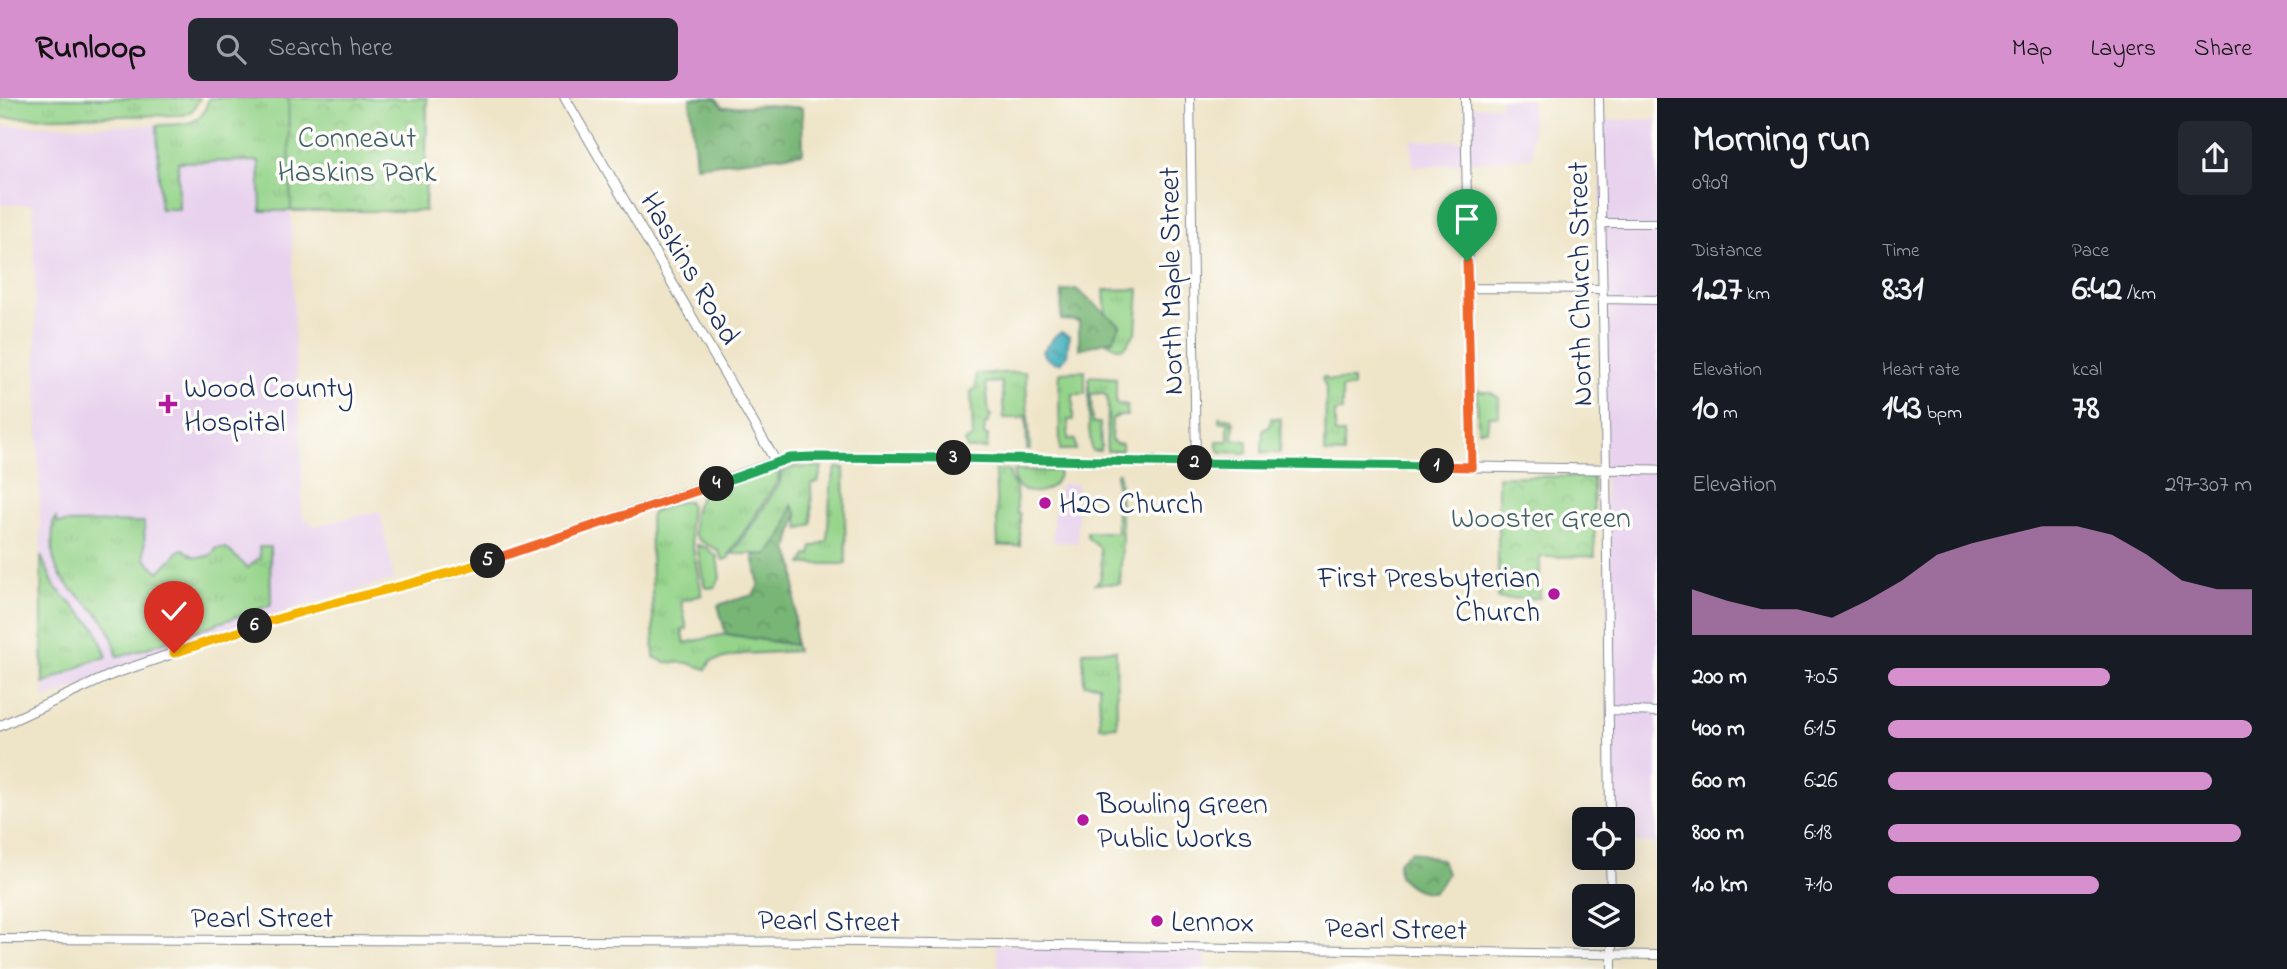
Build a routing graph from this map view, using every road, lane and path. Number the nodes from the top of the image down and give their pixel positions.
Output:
1 (565, 98) edge
2 (1191, 98) edge
3 (1465, 98) edge
4 (1598, 98) edge
5 (1601, 223) junction
6 (1657, 223) edge
7 (1468, 288) junction
8 (1602, 289) junction
9 (1602, 299) junction
10 (1657, 300) edge
11 (776, 462) junction
12 (1196, 463) junction
13 (1472, 467) junction
14 (1606, 469) junction
15 (1657, 470) edge
16 (1609, 710) junction
17 (1657, 712) edge
18 (0, 726) edge
19 (1610, 807) edge
20 (0, 939) edge
21 (1612, 947) edge
22 (1612, 954) junction
23 (1657, 955) edge
24 (1612, 969) edge

1 - 11 main road, Haskins Road
2 - 12 street, North Maple Street
3 - 7 street
4 - 5 street, North Church Street
5 - 6 street
5 - 8 street, North Church Street
7 - 8 street
7 - 13 street
8 - 9 street, North Church Street
9 - 10 street
9 - 14 street, North Church Street
11 - 12 main road
11 - 18 main road
12 - 13 main road
13 - 14 main road
14 - 15 main road
14 - 16 street, North Church Street
16 - 17 street
16 - 19 street, North Church Street
20 - 22 street, Pearl Street
21 - 22 street
22 - 23 street, Pearl Street
22 - 24 street

